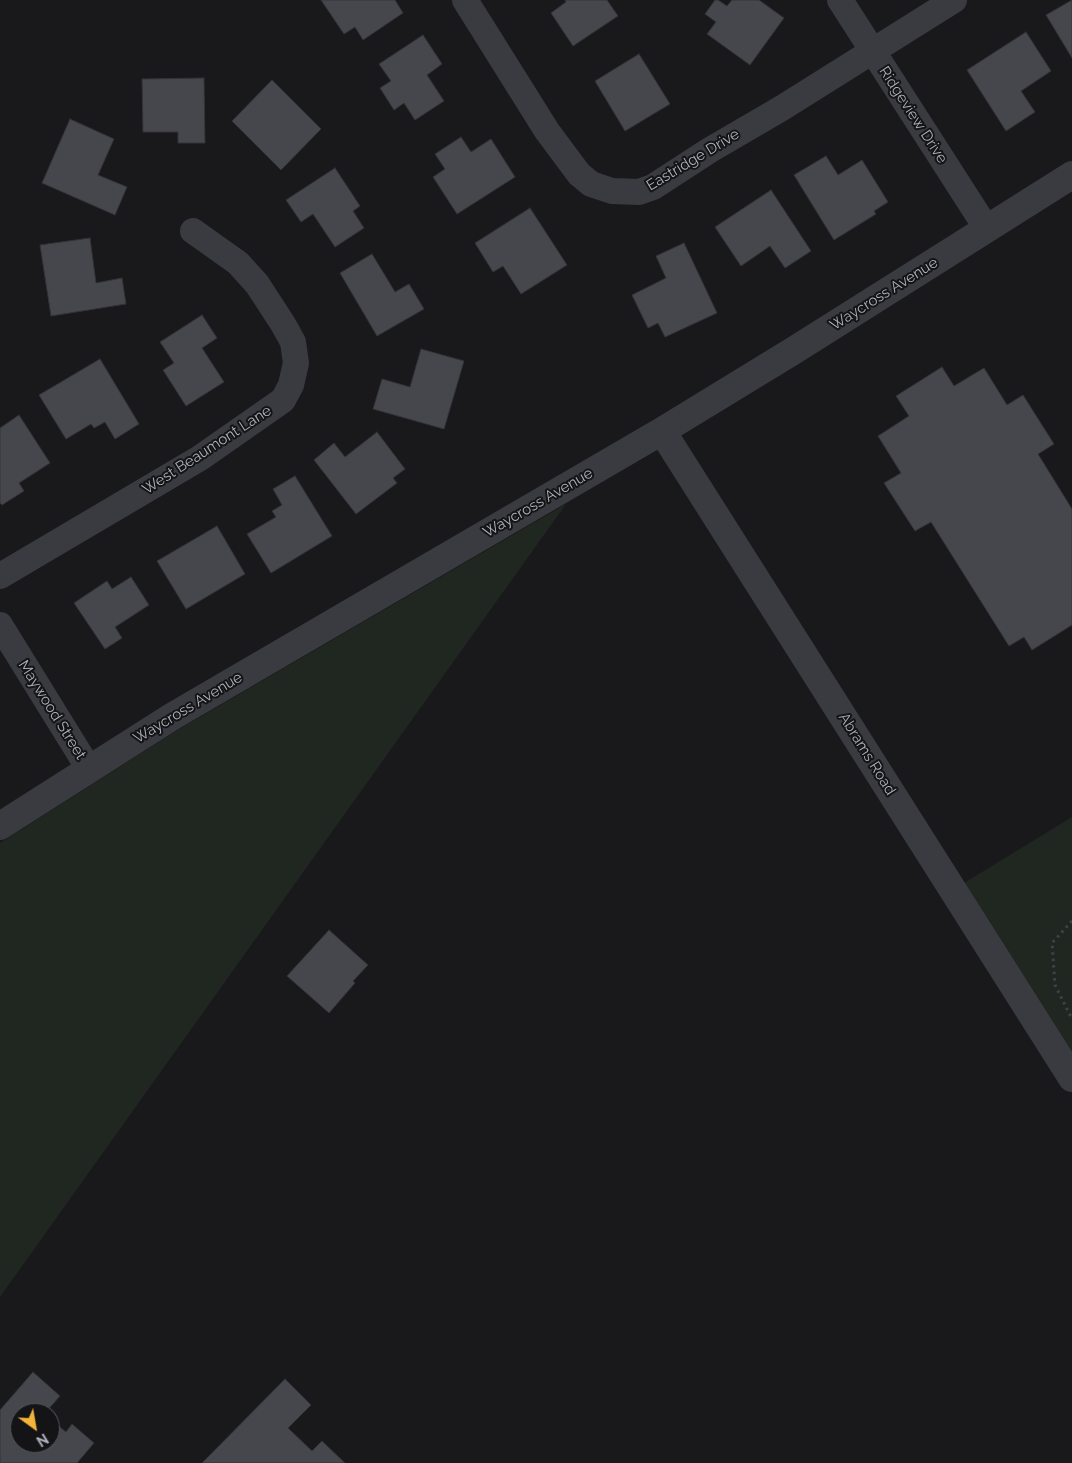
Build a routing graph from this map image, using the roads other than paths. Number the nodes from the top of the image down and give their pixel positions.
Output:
1 (465, 0) edge
2 (840, 0) edge
3 (954, 0) edge
4 (873, 52) junction
5 (1072, 175) edge
6 (987, 229) junction
7 (193, 231) dead end
8 (662, 431) junction
9 (0, 576) edge
10 (0, 625) edge
11 (89, 769) junction
12 (0, 826) edge
13 (1072, 1078) edge

1 - 4 street, Eastridge Drive
2 - 4 street, Ridgeview Drive
3 - 4 street, Eastridge Drive
4 - 6 street, Ridgeview Drive
5 - 6 street, Waycross Avenue
6 - 8 street, Waycross Avenue
7 - 9 street, West Beaumont Lane
8 - 11 street, Waycross Avenue
8 - 13 street, Abrams Road
10 - 11 street, Maywood Street
11 - 12 street, Waycross Avenue

